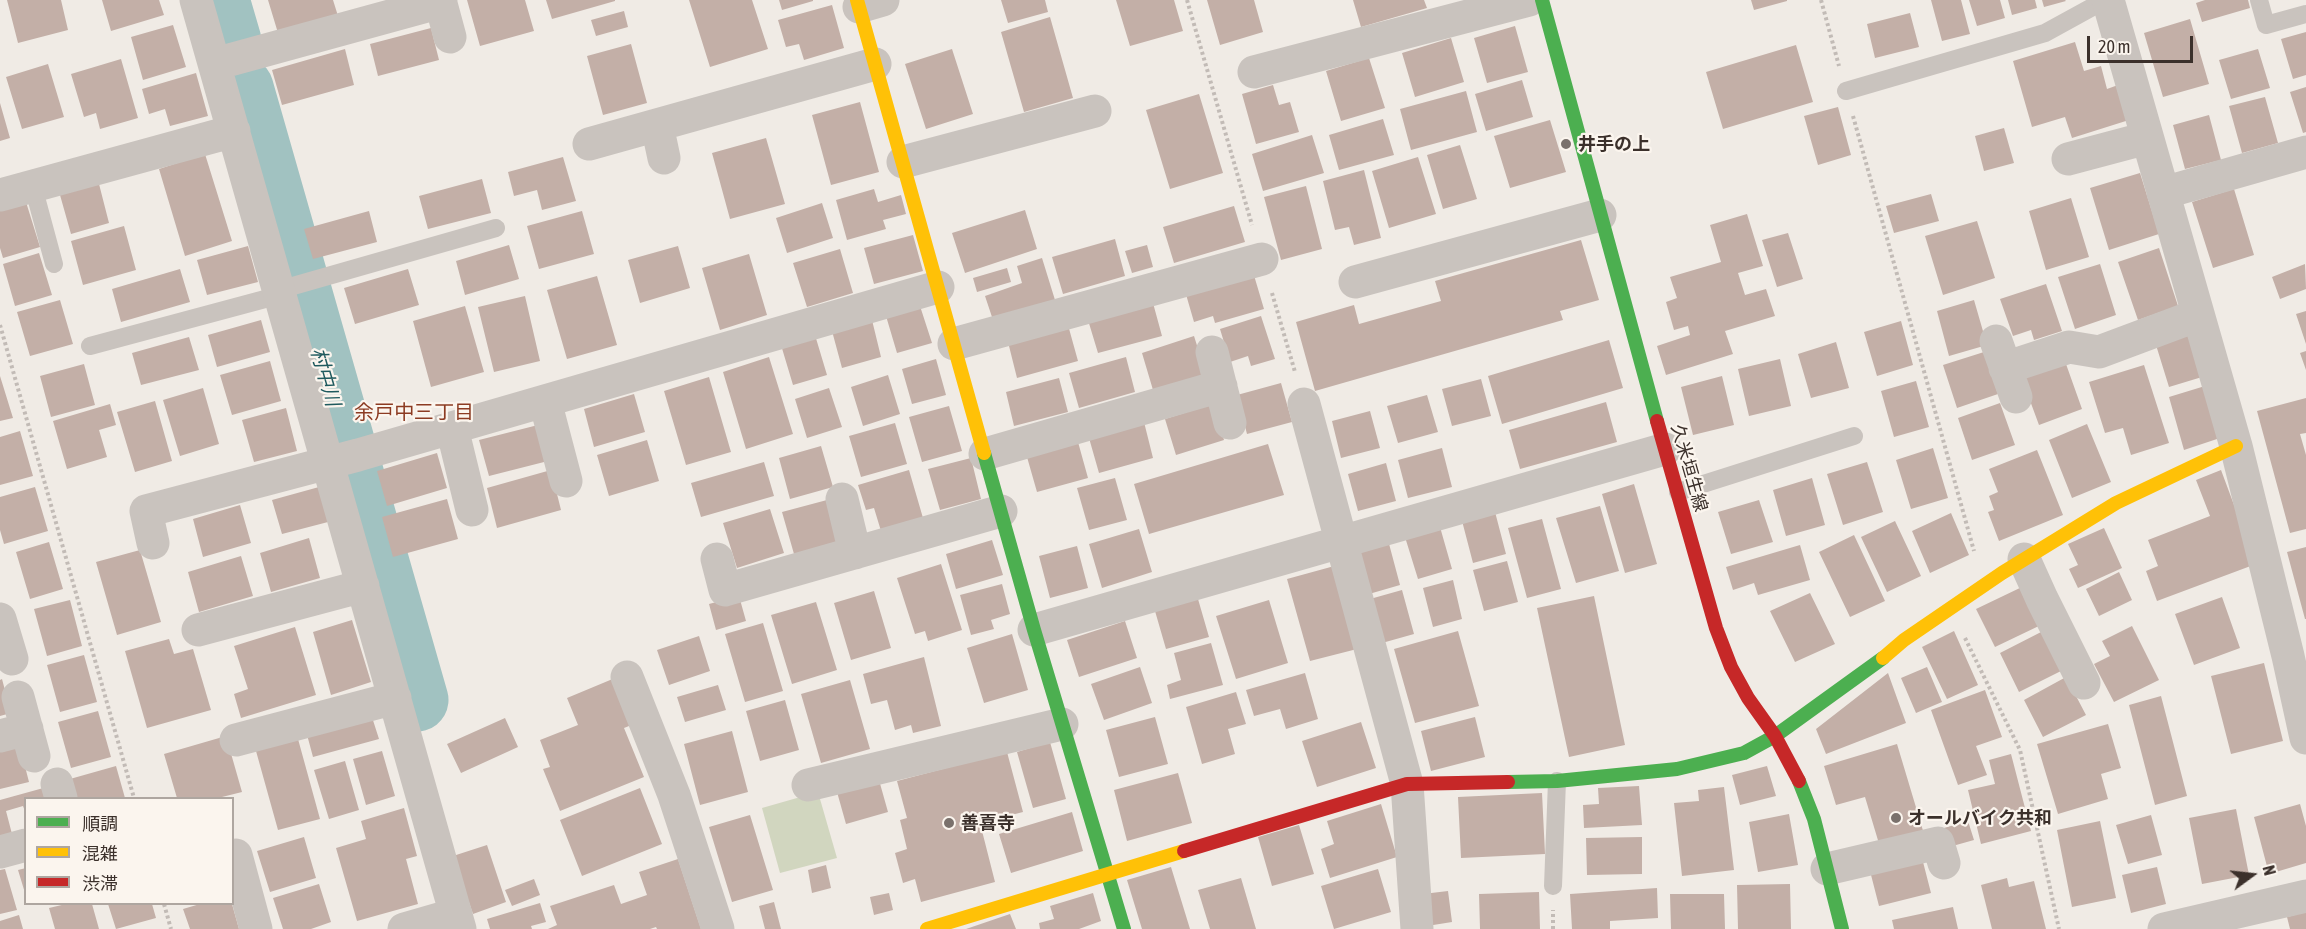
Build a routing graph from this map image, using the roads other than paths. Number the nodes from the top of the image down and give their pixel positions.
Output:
1 (196, 0) edge
2 (1529, 0) edge
3 (1542, 0) edge
4 (2106, 0) edge
5 (2259, 0) edge
6 (440, 1) edge
7 (867, 2) edge
8 (2306, 14) edge
9 (450, 37) dead end
10 (215, 64) junction
11 (875, 64) junction
12 (1254, 72) dead end
13 (1846, 92) road end
14 (1095, 111) dead end
15 (657, 125) junction
16 (234, 131) junction
17 (2147, 138) junction
18 (589, 144) dead end
19 (2306, 152) edge
20 (664, 158) dead end
21 (2068, 159) dead end
22 (903, 162) junction
23 (33, 186) junction
24 (2163, 193) junction
25 (0, 195) edge
26 (1600, 215) junction
27 (496, 228) dead end
28 (1262, 259) road end
29 (54, 264) dead end
30 (1355, 282) dead end
31 (938, 287) junction
32 (283, 291) junction
33 (2198, 315) junction
34 (954, 344) junction
35 (90, 346) dead end
36 (1212, 352) dead end
37 (2006, 369) dead end
38 (1221, 387) junction
39 (545, 401) junction
40 (1304, 405) road end
41 (1230, 423) dead end
42 (452, 428) junction
43 (1854, 436) dead end
44 (2236, 446) junction
45 (1665, 449) junction
46 (985, 454) junction
47 (341, 460) junction
48 (566, 481) dead end
49 (1678, 492) junction
50 (842, 499) dead end
51 (472, 510) dead end
52 (1001, 512) junction
53 (1341, 540) junction
54 (153, 543) dead end
55 (855, 553) junction
56 (717, 559) dead end
57 (2024, 559) junction
58 (363, 586) junction
59 (0, 618) edge
60 (198, 630) dead end
61 (1034, 630) junction
62 (2297, 653) edge
63 (12, 659) dead end
64 (627, 677) dead end
65 (2084, 682) dead end
66 (18, 697) dead end
67 (395, 698) junction
68 (1062, 724) junction
69 (1775, 736) junction
70 (2306, 738) edge
71 (20, 740) edge
72 (236, 740) dead end
73 (1557, 781) junction
74 (1407, 784) junction
75 (808, 785) dead end
76 (24, 846) edge
77 (0, 852) edge
78 (236, 855) dead end
79 (1944, 863) dead end
80 (1827, 869) junction
81 (1107, 875) junction
82 (1553, 886) dead end
83 (2306, 896) edge
84 (458, 922) edge
85 (933, 928) edge
86 (1415, 928) edge
87 (256, 929) edge
88 (404, 929) edge
89 (718, 929) edge
90 (1124, 929) edge
91 (1842, 929) edge
92 (2164, 929) edge

1 - 10 street
2 - 12 street
3 - 26 street, 久米垣生線
4 - 13 lane
4 - 17 street
5 - 8 lane
6 - 9 street
6 - 10 street
7 - 11 street
10 - 16 street
11 - 15 street
11 - 22 street
14 - 22 street
15 - 18 street
15 - 20 street
16 - 23 street
16 - 32 street
17 - 21 street
17 - 24 street
19 - 24 street
22 - 31 street
23 - 25 street
23 - 29 lane
24 - 33 street
26 - 30 street
26 - 45 street, 久米垣生線
27 - 32 lane
28 - 34 street
31 - 34 street
31 - 39 street
32 - 35 lane
32 - 47 street
33 - 37 street
33 - 44 street
34 - 46 street
36 - 38 street
38 - 41 street
38 - 46 street
39 - 42 street
39 - 48 street
40 - 53 street
42 - 47 street
42 - 51 street
43 - 49 lane
44 - 57 street
44 - 62 street
45 - 49 street, 久米垣生線
45 - 53 street
46 - 52 street
47 - 54 street
47 - 58 street
49 - 69 street, 久米垣生線
50 - 55 street
52 - 55 street
52 - 61 street
53 - 61 street
53 - 74 street
55 - 56 street
57 - 65 street
57 - 69 street
58 - 60 street
58 - 67 street
59 - 63 street
61 - 68 street
62 - 70 street
64 - 89 street
66 - 71 street
67 - 72 street
67 - 84 street
68 - 75 street
68 - 81 street
69 - 73 street
69 - 80 street, 久米垣生線
73 - 74 street
73 - 82 lane
74 - 81 street
74 - 86 street
76 - 77 street
78 - 87 street
79 - 80 street
80 - 91 street, 久米垣生線
81 - 85 street
81 - 90 street
83 - 92 street
84 - 88 street

